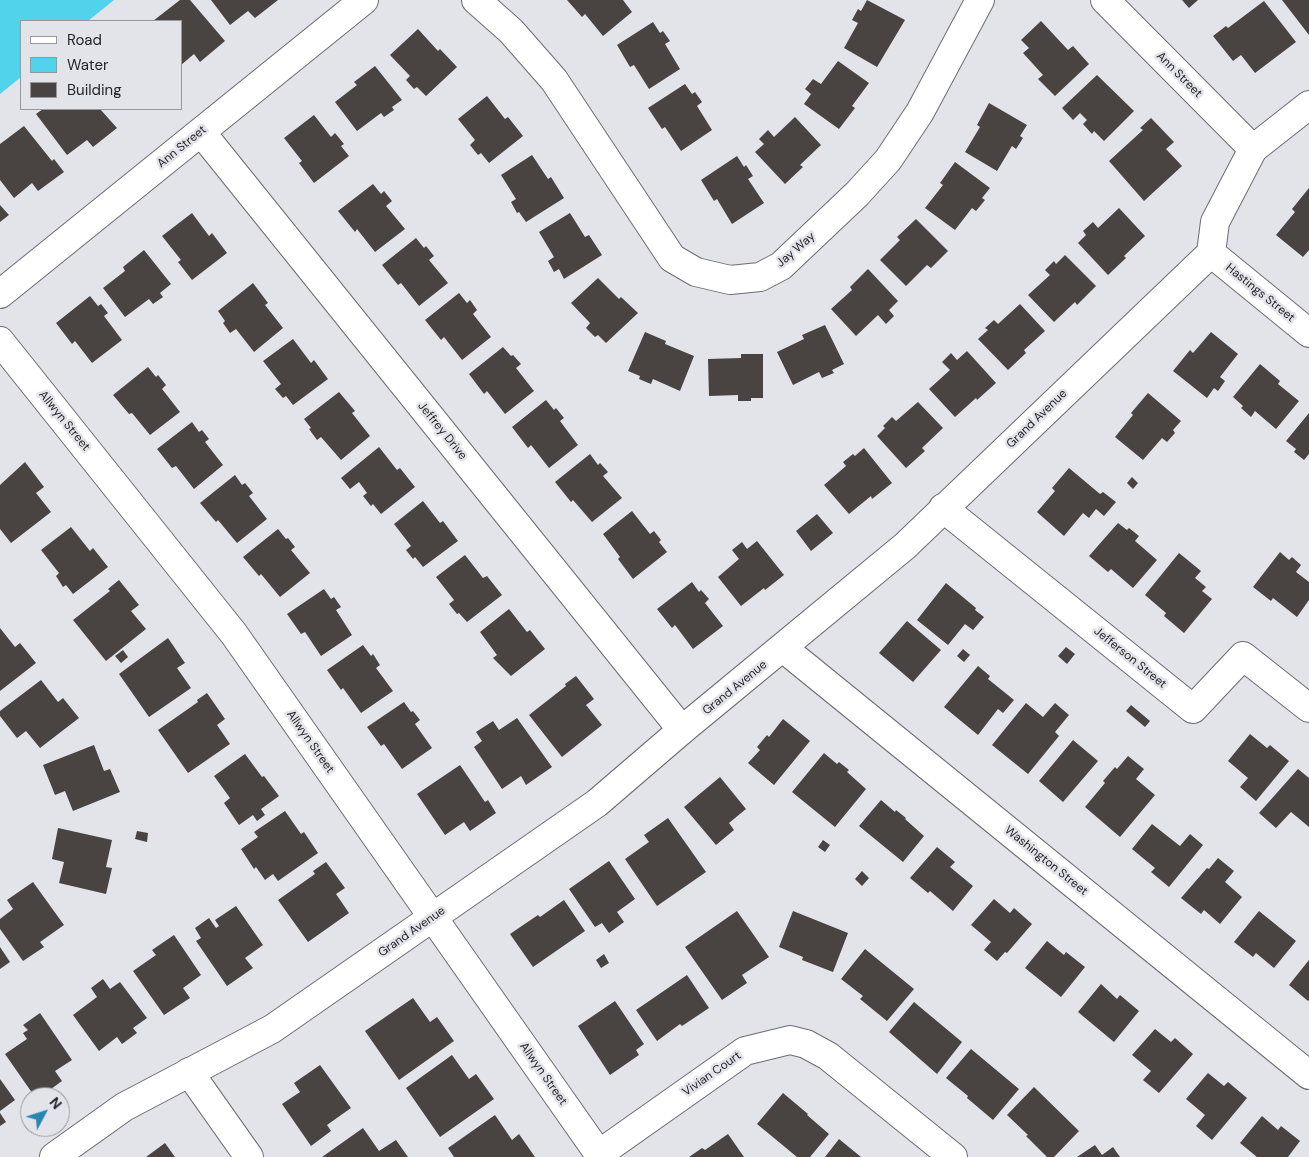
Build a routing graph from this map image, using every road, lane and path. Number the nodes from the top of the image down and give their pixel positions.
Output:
1 (364, 0) edge
2 (476, 0) edge
3 (980, 0) edge
4 (1105, 0) edge
5 (1309, 105) edge
6 (201, 132) junction
7 (1253, 150) junction
8 (1211, 252) junction
9 (0, 294) edge
10 (1309, 332) edge
11 (0, 341) edge
12 (943, 508) junction
13 (783, 648) junction
14 (1309, 708) edge
15 (682, 730) junction
16 (433, 918) junction
17 (189, 1072) junction
18 (1309, 1075) edge
19 (600, 1155) edge
20 (54, 1157) edge
21 (249, 1157) edge
22 (953, 1157) edge

1 - 6 street, Ann Street
2 - 3 street, Jay Way
4 - 7 street, Ann Street
5 - 7 street
6 - 9 street, Ann Street
6 - 15 street, Jeffrey Drive
7 - 8 street
8 - 10 street, Hastings Street
8 - 12 street, Grand Avenue
11 - 16 street, Allwyn Street
12 - 13 street, Grand Avenue
12 - 14 street, Jefferson Street
13 - 15 street, Grand Avenue
13 - 18 street, Washington Street
15 - 16 street, Grand Avenue
16 - 17 street, Grand Avenue
16 - 19 street, Allwyn Street
17 - 20 street, Grand Avenue
17 - 21 street
19 - 22 street, Vivian Court

